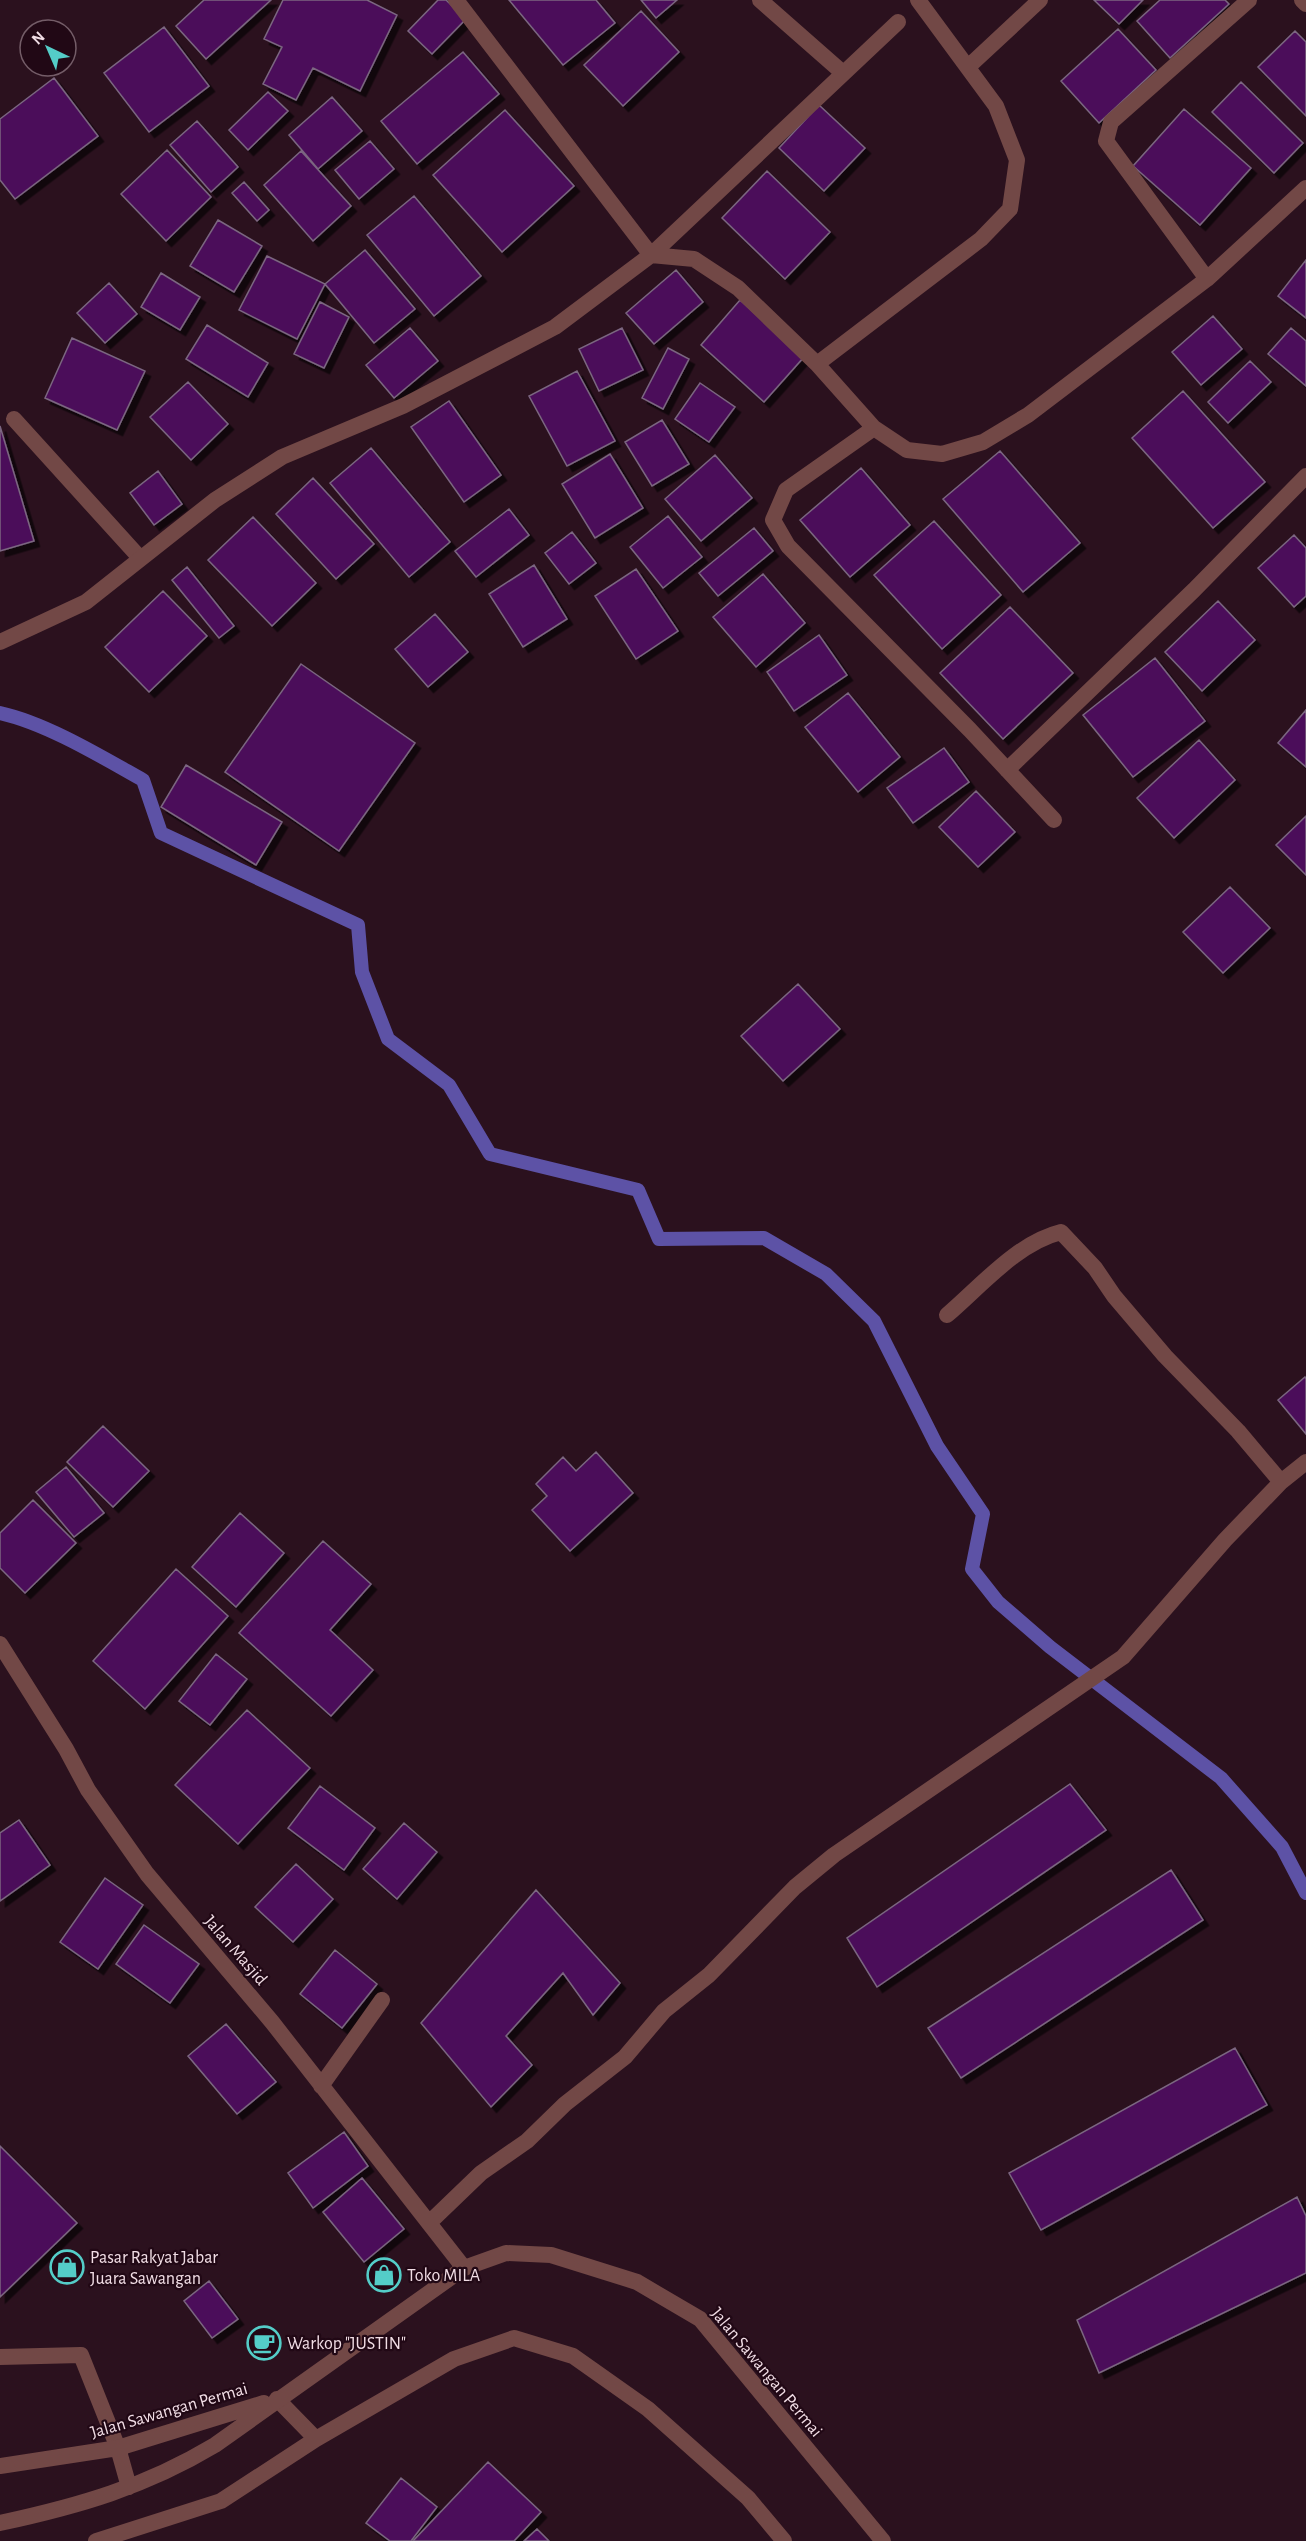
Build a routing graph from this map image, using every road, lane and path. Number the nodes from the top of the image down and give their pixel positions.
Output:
1 (456, 0) edge
2 (760, 0) edge
3 (918, 0) edge
4 (1040, 0) edge
5 (1249, 0) edge
6 (1302, 0) edge
7 (1306, 4) edge
8 (898, 22) dead end
9 (968, 67) junction
10 (843, 73) junction
11 (1306, 188) edge
12 (651, 255) junction
13 (1207, 279) junction
14 (818, 364) junction
15 (14, 419) dead end
16 (874, 428) junction
17 (1306, 476) edge
18 (140, 558) junction
19 (0, 642) edge
20 (1007, 770) junction
21 (1054, 820) dead end
22 (947, 1315) dead end
23 (1306, 1462) edge
24 (1281, 1482) junction
25 (0, 1644) edge
26 (382, 2000) dead end
27 (321, 2086) junction
28 (429, 2223) junction
29 (464, 2268) junction
30 (0, 2357) edge
31 (277, 2399) junction
32 (316, 2439) junction
33 (118, 2448) junction
34 (0, 2466) edge
35 (129, 2487) junction
36 (0, 2523) edge
37 (96, 2541) edge
38 (784, 2541) edge
39 (883, 2541) edge

1 - 12 street
2 - 10 street
3 - 9 street
4 - 9 street
5 - 13 street
6 - 7 street
8 - 10 street
9 - 14 street
10 - 12 street
11 - 13 street
12 - 14 street
12 - 18 street
13 - 16 street
14 - 16 street
15 - 18 street
16 - 20 street
17 - 20 street
18 - 19 street
20 - 21 street
22 - 24 street
23 - 24 street
24 - 28 street
25 - 27 street, Jalan Masjid
26 - 27 street
27 - 28 street, Jalan Masjid
28 - 29 street, Jalan Masjid
29 - 31 street, Jalan Sawangan Permai
29 - 39 street, Jalan Sawangan Permai
30 - 33 street
31 - 32 street
31 - 33 street, Jalan Sawangan Permai
31 - 35 street, Jalan Sawangan Permai
32 - 37 street
32 - 38 street
33 - 34 street, Jalan Sawangan Permai
33 - 35 street
35 - 36 street, Jalan Sawangan Permai

